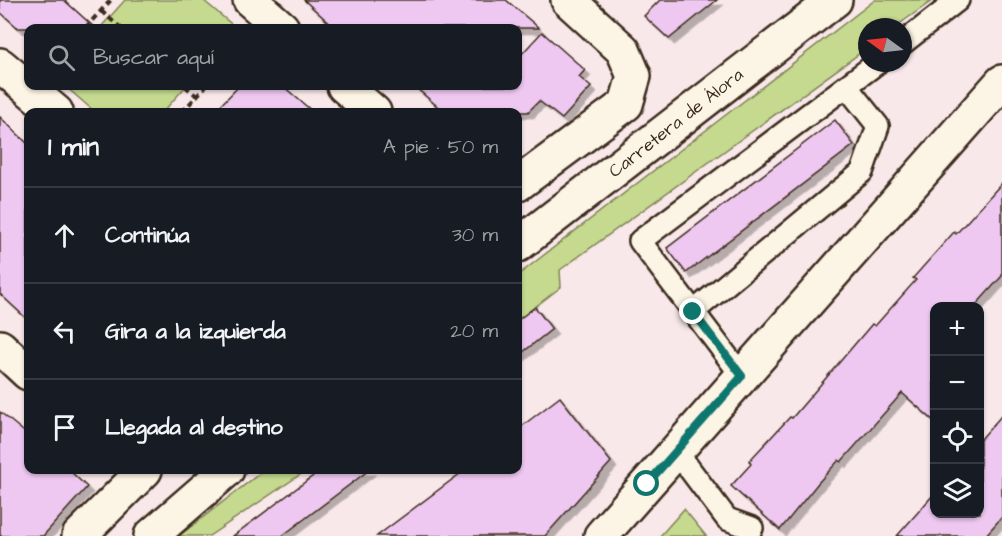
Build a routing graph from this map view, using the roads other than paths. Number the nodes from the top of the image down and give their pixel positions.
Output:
1 (250, 0) edge
2 (568, 0) edge
3 (835, 0) edge
4 (958, 0) edge
5 (277, 24) edge
6 (912, 36) edge
7 (0, 64) edge
8 (866, 72) edge
9 (1002, 82) edge
10 (24, 85) edge
11 (847, 87) junction
12 (30, 90) edge
13 (349, 90) edge
14 (51, 108) edge
15 (369, 108) edge
16 (522, 181) edge
17 (522, 242) edge
18 (693, 312) junction
19 (0, 347) edge
20 (24, 369) edge
21 (742, 376) junction
22 (676, 451) junction
23 (137, 474) edge
24 (222, 474) edge
25 (752, 528) dead end
26 (79, 536) edge
27 (151, 536) edge
28 (601, 536) edge

1 - 5 street
2 - 16 street
3 - 17 street, Carretera de Álora
4 - 6 lane
7 - 10 street
8 - 11 lane
9 - 21 street
11 - 18 lane
11 - 18 lane
12 - 14 street
13 - 15 street
18 - 21 lane
19 - 20 street
21 - 22 street
22 - 25 lane
22 - 28 street
23 - 26 street
24 - 27 street

